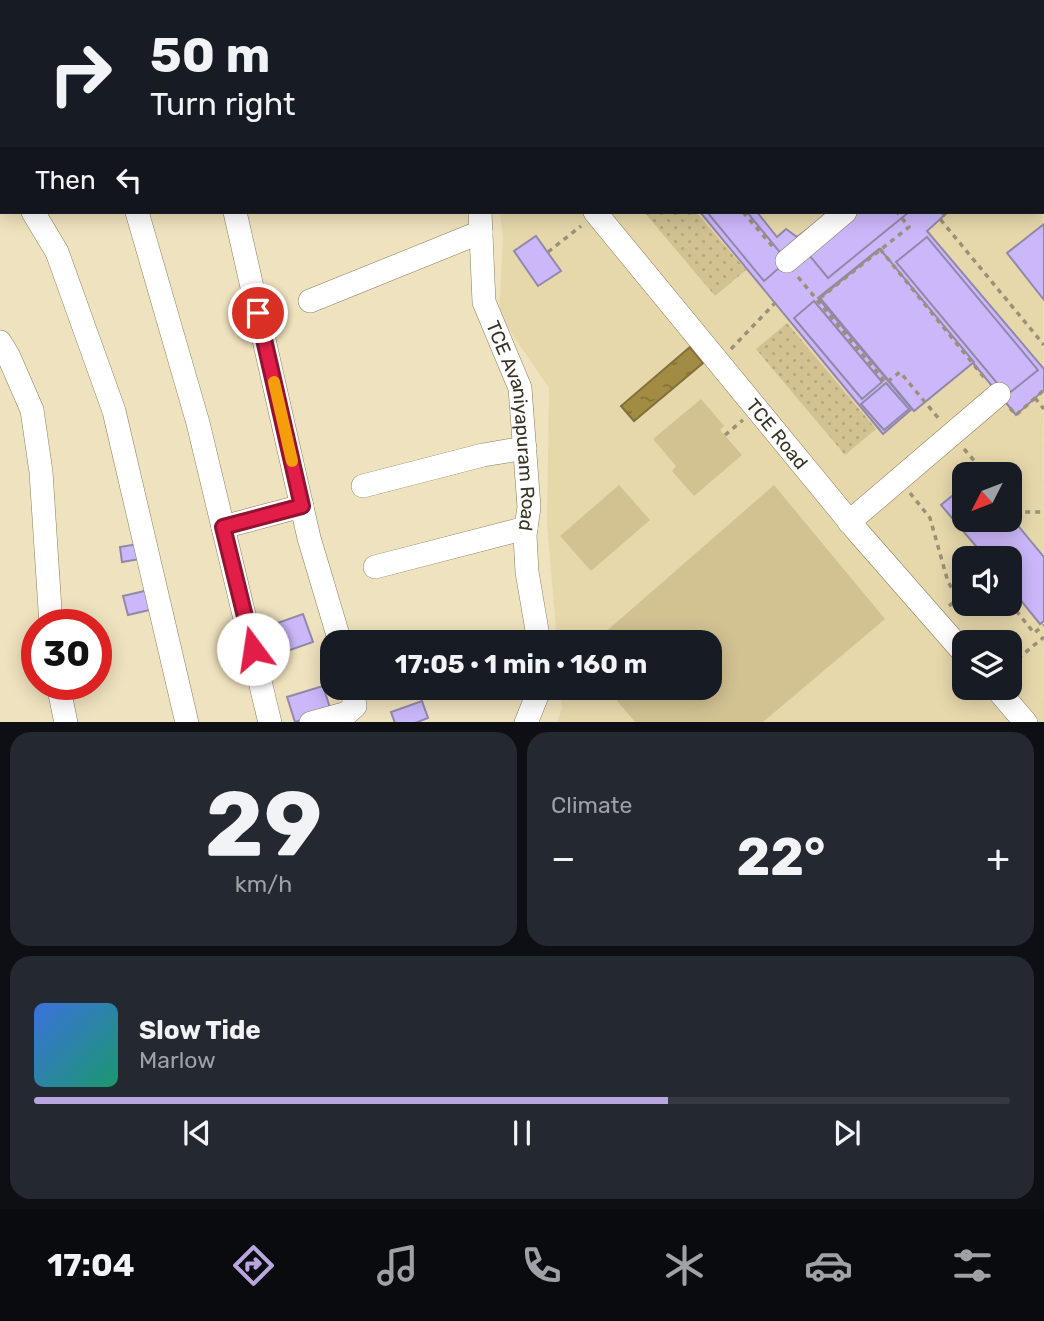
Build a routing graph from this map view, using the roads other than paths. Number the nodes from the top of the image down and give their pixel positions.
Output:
1 (34, 214) edge
2 (138, 214) edge
3 (235, 214) edge
4 (597, 214) edge
5 (843, 214) edge
6 (481, 222) edge
7 (788, 264) road end
8 (310, 301) dead end
9 (0, 342) edge
10 (999, 394) road end
11 (525, 448) junction
12 (363, 486) dead end
13 (302, 506) junction
14 (849, 522) junction
15 (223, 527) junction
16 (526, 528) junction
17 (374, 567) dead end
18 (50, 609) edge
19 (337, 630) edge
20 (537, 630) edge
21 (952, 639) edge
22 (61, 700) edge
23 (354, 700) edge
24 (535, 700) edge
25 (1006, 700) edge
26 (66, 722) edge
27 (187, 722) edge
28 (270, 722) edge
29 (315, 722) edge
30 (526, 722) edge
31 (1025, 722) edge

1 - 27 street
2 - 15 street
3 - 13 street
4 - 14 street, TCE Road
5 - 7 street
6 - 8 street
6 - 11 street, TCE Avaniyapuram Road
9 - 18 street
10 - 14 street
11 - 12 street
11 - 16 street, TCE Avaniyapuram Road
13 - 15 street
13 - 19 street
14 - 21 street, TCE Road
15 - 28 street
16 - 17 street
16 - 20 street, TCE Avaniyapuram Road
22 - 26 street
23 - 29 street
24 - 30 street
25 - 31 street

